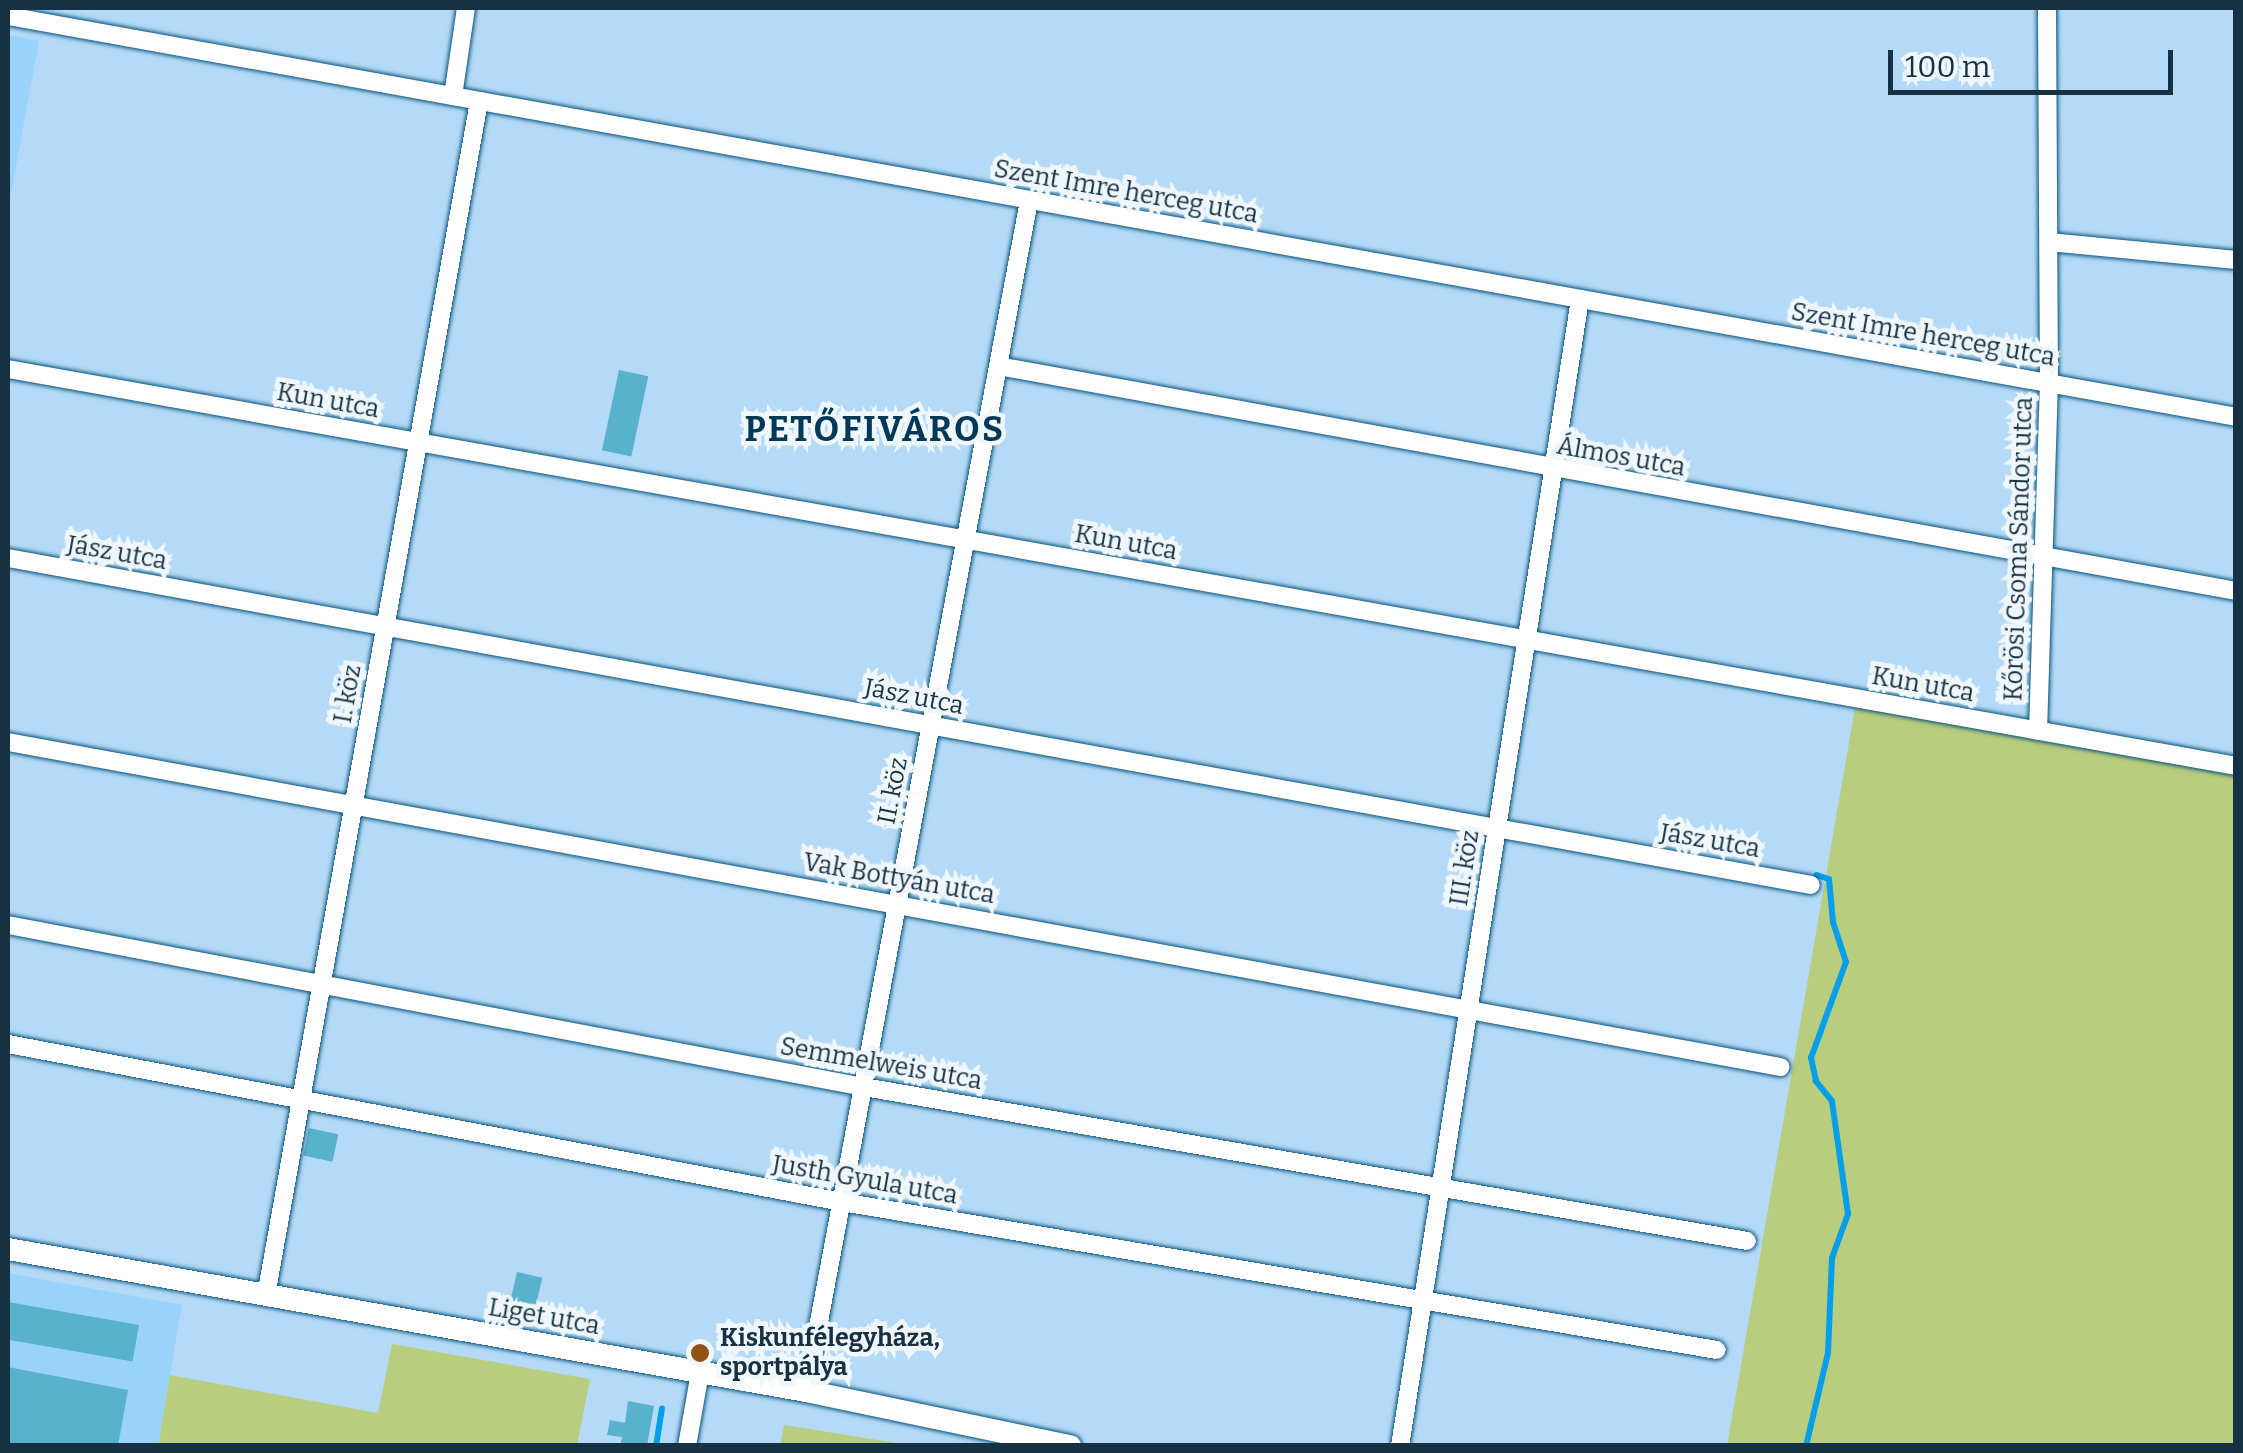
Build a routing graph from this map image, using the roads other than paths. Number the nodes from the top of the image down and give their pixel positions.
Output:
1 (466, 8) edge
2 (2047, 8) edge
3 (8, 16) edge
4 (453, 96) junction
5 (480, 101) junction
6 (1029, 200) junction
7 (2050, 242) junction
8 (2236, 260) edge
9 (1580, 299) junction
10 (998, 366) junction
11 (8, 369) edge
12 (2049, 384) junction
13 (2236, 418) edge
14 (418, 442) junction
15 (1553, 470) junction
16 (966, 540) junction
17 (2046, 557) junction
18 (8, 558) edge
19 (2236, 591) edge
20 (386, 627) junction
21 (1526, 640) junction
22 (931, 726) junction
23 (2038, 731) junction
24 (8, 742) edge
25 (2236, 766) edge
26 (354, 805) junction
27 (1496, 829) junction
28 (1811, 885) dead end
29 (898, 904) junction
30 (8, 925) edge
31 (322, 983) junction
32 (1468, 1010) junction
33 (8, 1044) edge
34 (1780, 1068) dead end
35 (864, 1087) junction
36 (302, 1098) junction
37 (1440, 1189) junction
38 (842, 1202) junction
39 (1747, 1241) dead end
40 (8, 1249) edge
41 (266, 1296) junction
42 (1422, 1303) junction
43 (1717, 1350) dead end
44 (700, 1372) junction
45 (806, 1391) junction
46 (687, 1446) edge
47 (1070, 1446) edge
48 (1400, 1446) edge

1 - 4 street
2 - 7 street, Kőrösi Csoma Sándor utca
3 - 4 street, Szent Imre herceg utca
4 - 5 street, Szent Imre herceg utca
5 - 6 street, Szent Imre herceg utca
5 - 14 street, I. köz
6 - 9 street, Szent Imre herceg utca
6 - 10 street, II. köz
7 - 8 street
7 - 12 street, Kőrösi Csoma Sándor utca
9 - 12 street, Szent Imre herceg utca
9 - 15 street, III. köz
10 - 15 street, Álmos utca
10 - 16 street, II. köz
11 - 14 street, Kun utca
12 - 13 street, Szent Imre herceg utca
12 - 17 street, Kőrösi Csoma Sándor utca
14 - 16 street, Kun utca
14 - 20 street, I. köz
15 - 17 street, Álmos utca
15 - 21 street, III. köz
16 - 21 street, Kun utca
16 - 22 street, II. köz
17 - 19 street, Álmos utca
17 - 23 street, Kőrösi Csoma Sándor utca
18 - 20 street, Jász utca
20 - 22 street, Jász utca
20 - 26 street, I. köz
21 - 23 street, Kun utca
21 - 27 street, III. köz
22 - 27 street, Jász utca
22 - 29 street, II. köz
23 - 25 street, Kun utca
24 - 26 street, Vak Bottyán utca
26 - 29 street, Vak Bottyán utca
26 - 31 street, I. köz
27 - 28 street, Jász utca
27 - 32 street, III. köz
29 - 32 street, Vak Bottyán utca
29 - 35 street, II. köz
30 - 31 street, Semmelweis utca
31 - 35 street, Semmelweis utca
31 - 36 street, I. köz
32 - 34 street, Vak Bottyán utca
32 - 37 street, III. köz
33 - 36 street, Justh Gyula utca
35 - 37 street, Semmelweis utca
35 - 38 street, II. köz
36 - 38 street, Justh Gyula utca
36 - 41 street, I. köz
37 - 39 street, Semmelweis utca
37 - 42 street, III. köz
38 - 42 street, Justh Gyula utca
38 - 45 street, II. köz
40 - 41 main road, Liget utca
41 - 44 main road, Liget utca
42 - 43 street, Justh Gyula utca
42 - 48 street, III. köz
44 - 45 main road, Liget utca
44 - 46 street
45 - 47 main road, Liget utca

